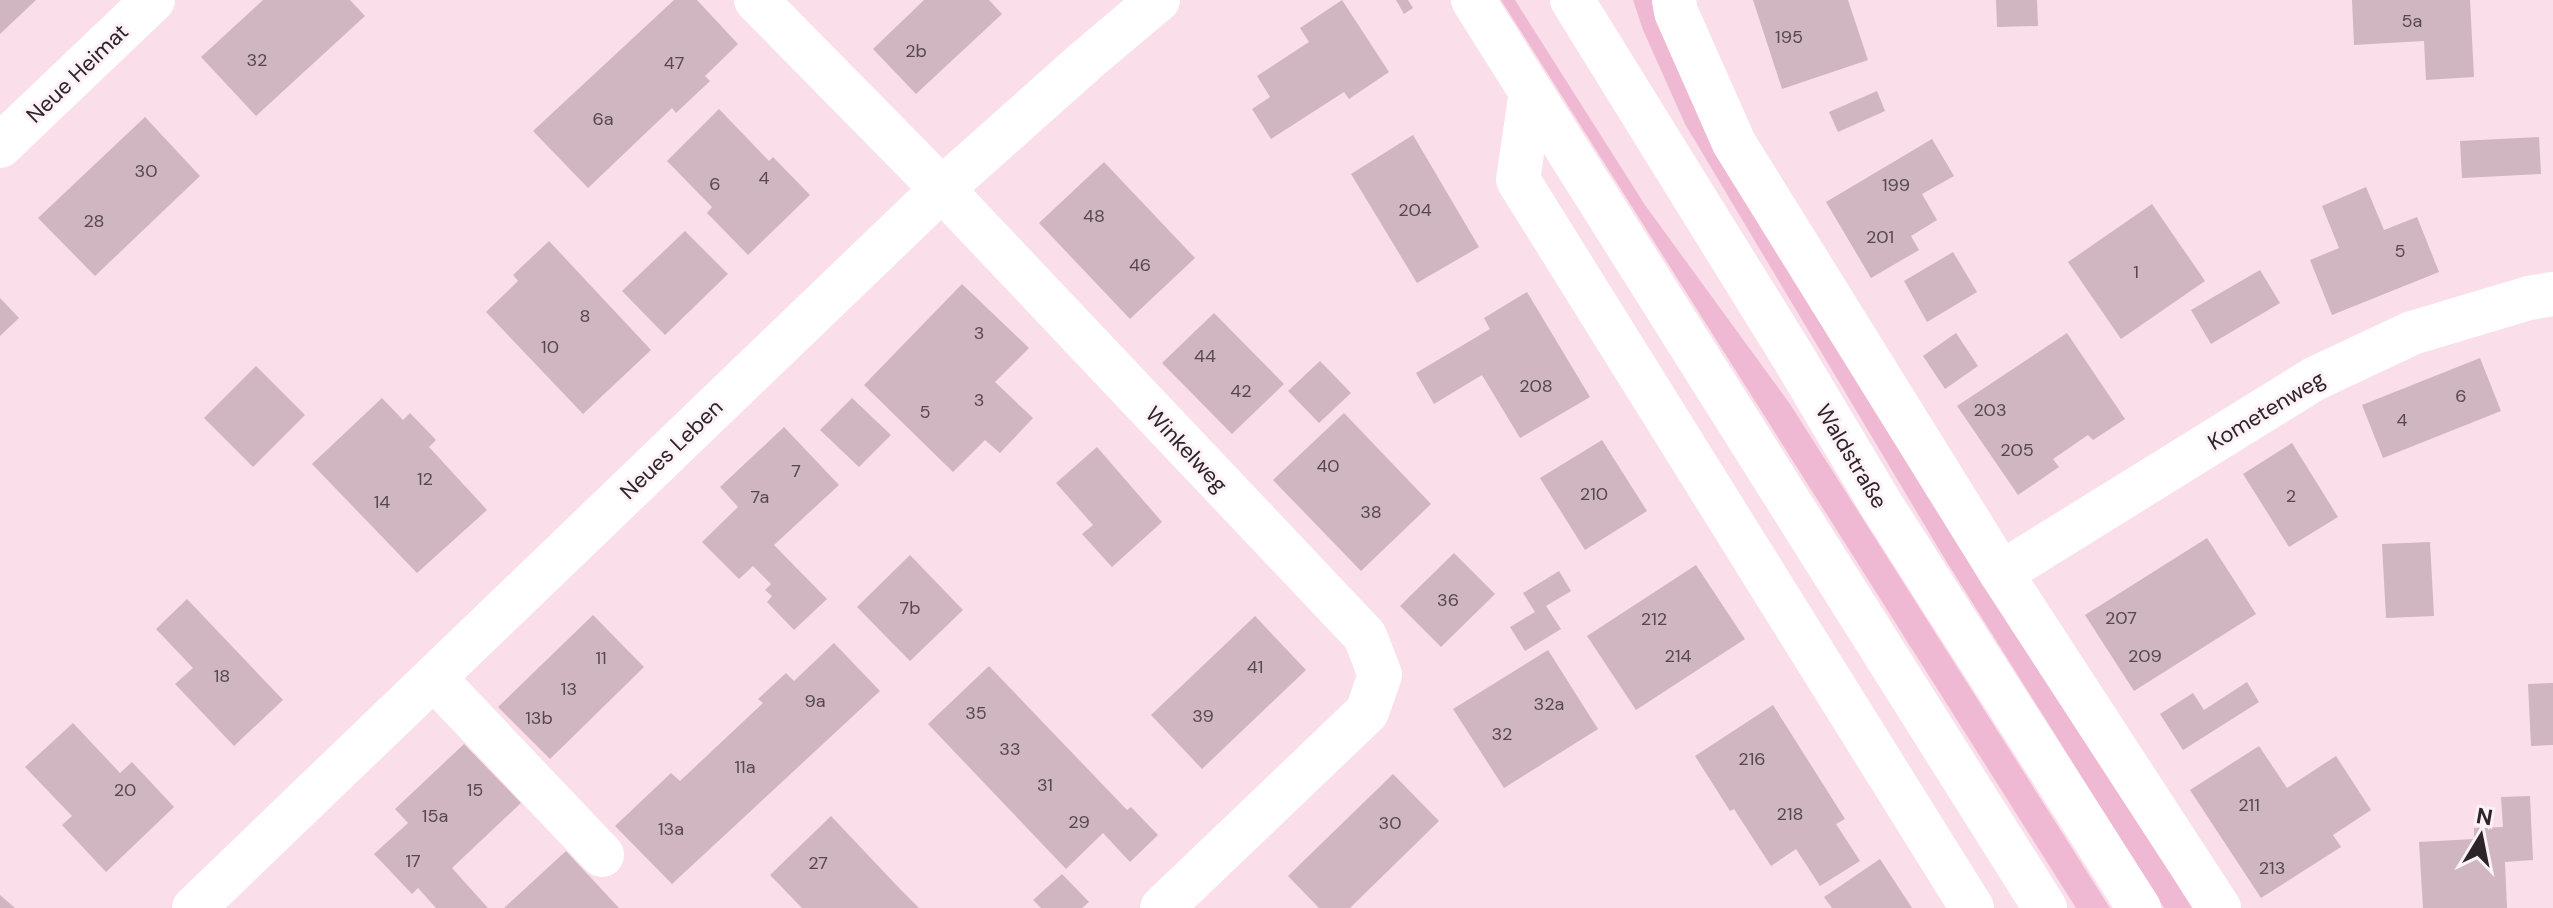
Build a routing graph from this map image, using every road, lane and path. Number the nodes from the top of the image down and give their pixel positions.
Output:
1 (153, 0) edge
2 (756, 0) edge
3 (1158, 0) edge
4 (1473, 0) edge
5 (1572, 0) edge
6 (1674, 0) edge
7 (1531, 92) junction
8 (0, 146) edge
9 (942, 189) junction
10 (2553, 294) edge
11 (2001, 573) junction
12 (434, 678) junction
13 (602, 855) dead end
14 (194, 908) edge
15 (1162, 908) edge
16 (1972, 908) edge
17 (2045, 908) edge
18 (2139, 908) edge
19 (2219, 908) edge

1 - 8 street, Neue Heimat
2 - 9 street, Winkelweg
3 - 9 street, Neues Leben
4 - 7 street
5 - 18 street, Waldstraße
6 - 11 street
7 - 16 street
7 - 17 street
9 - 12 street, Neues Leben
9 - 15 street, Winkelweg
10 - 11 street, Kometenweg
11 - 19 street
12 - 13 street
12 - 14 street, Neues Leben

